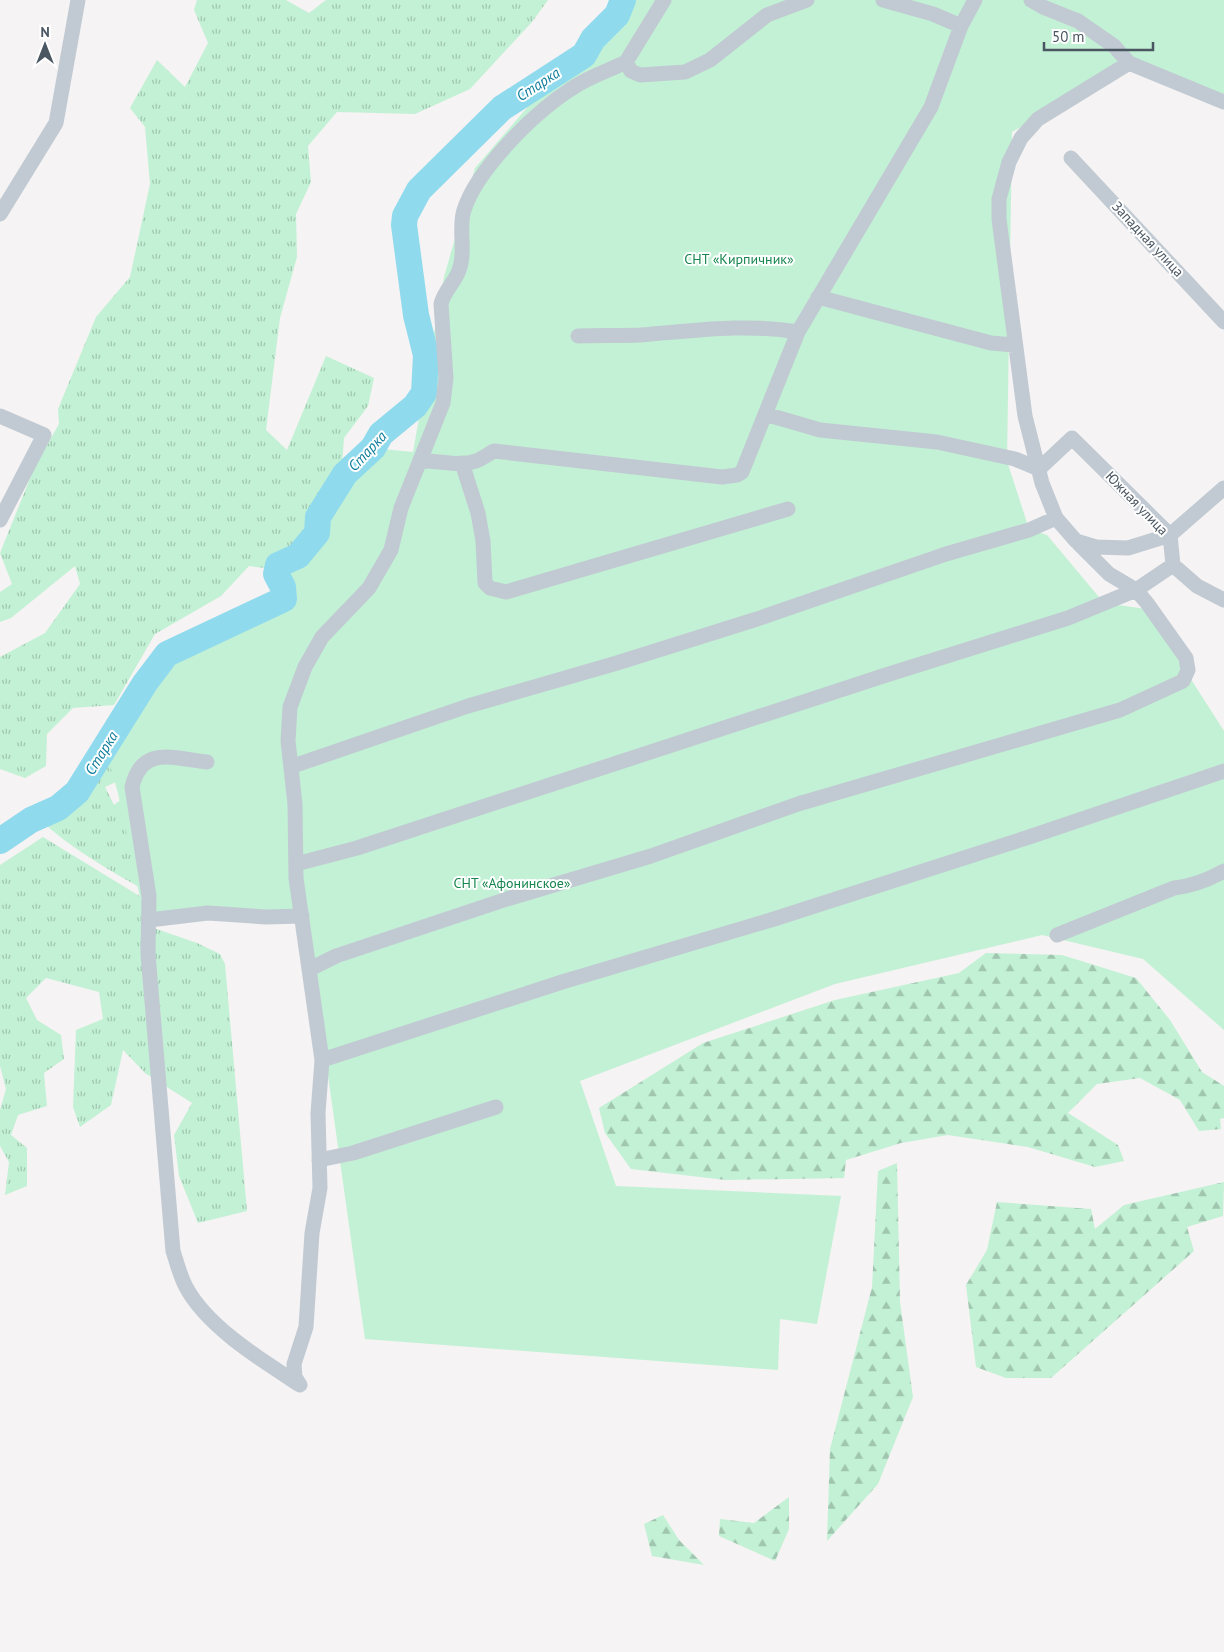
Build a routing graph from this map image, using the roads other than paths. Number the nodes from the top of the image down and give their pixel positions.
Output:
1 (78, 0) edge
2 (664, 0) edge
3 (807, 0) edge
4 (883, 0) edge
5 (975, 0) edge
6 (1031, 0) edge
7 (960, 26) junction
8 (626, 62) junction
9 (1129, 63) junction
10 (1224, 102) edge
11 (1071, 158) dead end
12 (0, 214) edge
13 (818, 297) junction
14 (1224, 322) edge
15 (798, 332) junction
16 (578, 336) dead end
17 (1014, 345) junction
18 (765, 414) junction
19 (0, 416) edge
20 (420, 461) junction
21 (462, 463) junction
22 (1039, 469) junction
23 (1224, 488) edge
24 (788, 509) dead end
25 (1056, 518) junction
26 (0, 520) edge
27 (1170, 535) junction
28 (1076, 541) junction
29 (1173, 565) junction
30 (1136, 590) junction
31 (1224, 600) edge
32 (207, 762) dead end
33 (293, 766) junction
34 (1224, 771) edge
35 (296, 864) junction
36 (1224, 871) edge
37 (302, 916) junction
38 (149, 920) junction
39 (1057, 935) dead end
40 (310, 969) junction
41 (322, 1060) junction
42 (496, 1107) dead end
43 (320, 1160) junction

1 - 12 street
2 - 8 street
3 - 8 street
4 - 7 street
5 - 7 street
6 - 9 street
7 - 13 street
8 - 20 street
9 - 10 street
9 - 17 street
11 - 14 street, Западная улица
13 - 15 street
13 - 17 street
15 - 16 street
15 - 18 street
17 - 22 street
18 - 21 street
18 - 22 street
19 - 26 street
20 - 21 street
20 - 33 street
21 - 24 street
22 - 25 street
22 - 27 street, Южная улица
23 - 27 street
25 - 28 street
25 - 33 street
27 - 28 street
27 - 29 street, Южная улица
28 - 30 street
29 - 30 street
29 - 31 street
30 - 35 street
30 - 40 street
32 - 38 street
33 - 35 street
34 - 41 street
35 - 37 street
36 - 39 street
37 - 38 street
37 - 40 street
38 - 43 street
40 - 41 street
41 - 43 street
42 - 43 street

